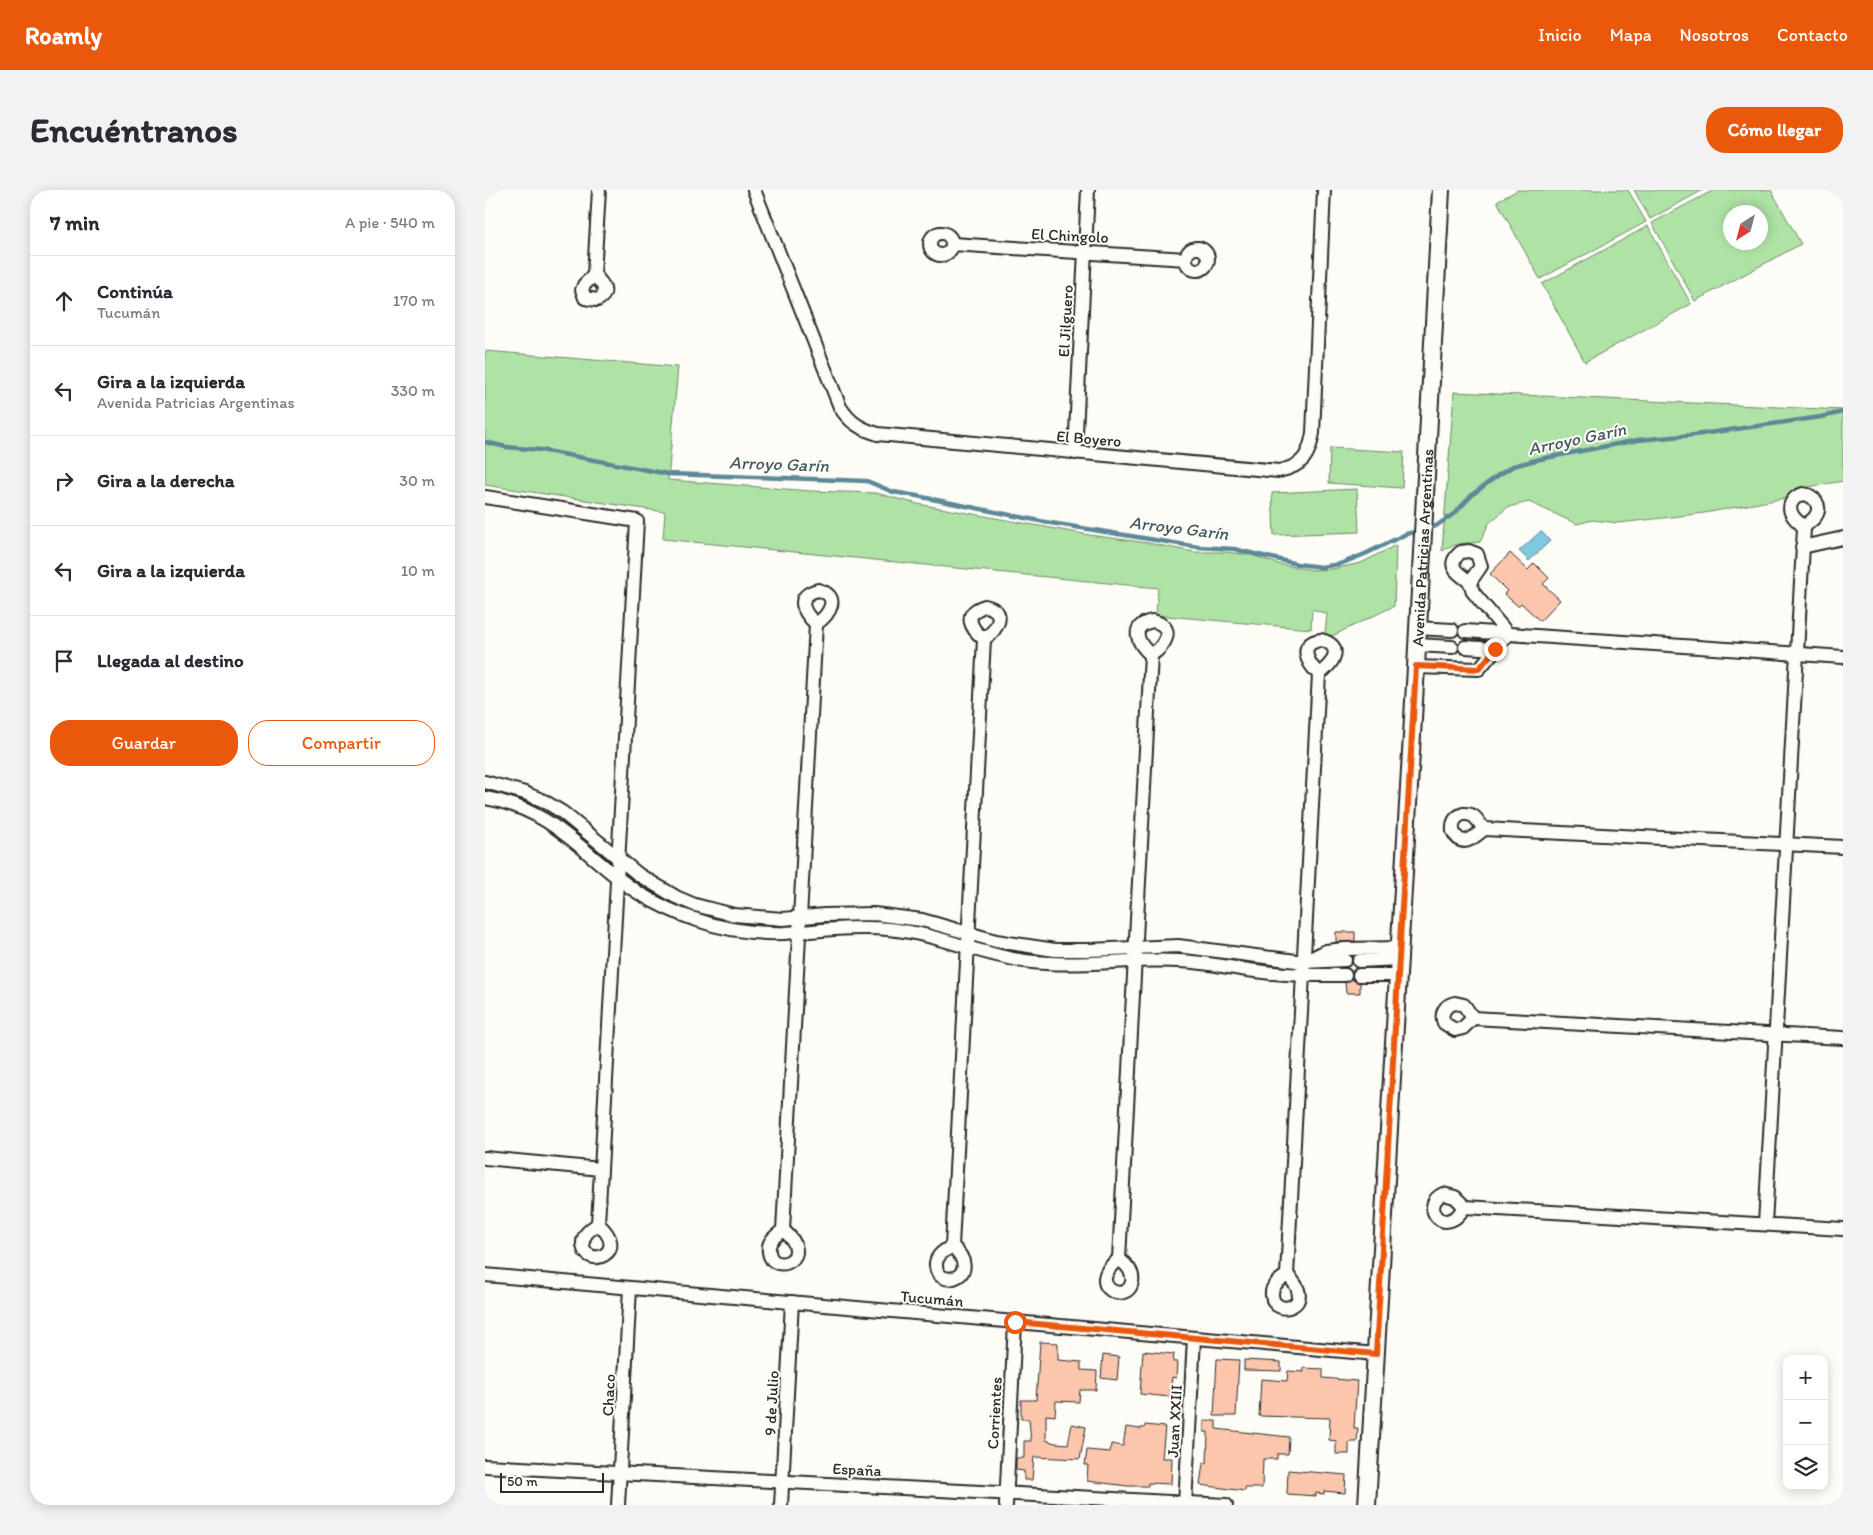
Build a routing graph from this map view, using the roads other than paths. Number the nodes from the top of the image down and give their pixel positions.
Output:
1 (599, 190) edge
2 (754, 190) edge
3 (1088, 190) edge
4 (1324, 190) edge
5 (1441, 190) edge
6 (952, 244) dead end
7 (1085, 251) junction
8 (1186, 259) dead end
9 (594, 275) dead end
10 (1075, 453) junction
11 (485, 497) edge
12 (1804, 528) dead end
13 (1843, 538) edge
14 (1803, 547) junction
15 (1470, 582) dead end
16 (816, 624) dead end
17 (1417, 628) junction
18 (1452, 630) dead end
19 (1465, 631) dead end
20 (1508, 634) junction
21 (984, 639) dead end
22 (1417, 645) junction
23 (1495, 649) junction
24 (1797, 654) junction
25 (1151, 655) dead end
26 (1843, 657) edge
27 (1416, 666) junction
28 (1319, 674) dead end
29 (485, 782) edge
30 (485, 798) edge
31 (1484, 829) dead end
32 (1786, 844) junction
33 (1843, 847) edge
34 (619, 858) junction
35 (617, 876) junction
36 (801, 917) junction
37 (799, 932) junction
38 (969, 932) junction
39 (968, 947) junction
40 (1135, 948) junction
41 (1345, 960) dead end
42 (1359, 961) dead end
43 (1399, 961) junction
44 (1135, 962) junction
45 (1304, 962) junction
46 (1359, 975) dead end
47 (1303, 976) junction
48 (1345, 976) dead end
49 (1473, 1018) dead end
50 (1775, 1034) junction
51 (1843, 1038) edge
52 (485, 1158) edge
53 (601, 1169) junction
54 (1465, 1207) dead end
55 (598, 1224) dead end
56 (1765, 1224) junction
57 (1843, 1229) edge
58 (783, 1230) dead end
59 (952, 1246) dead end
60 (1119, 1259) dead end
61 (485, 1275) edge
62 (1287, 1275) dead end
63 (629, 1288) junction
64 (792, 1302) junction
65 (1015, 1322) junction
66 (1194, 1338) junction
67 (1376, 1354) junction
68 (485, 1466) edge
69 (620, 1473) junction
70 (783, 1482) junction
71 (1006, 1499) edge
72 (1185, 1504) edge
73 (618, 1505) edge
74 (781, 1505) edge
75 (1227, 1505) edge
76 (1367, 1505) edge

1 - 9 street
2 - 10 street, El Boyero
3 - 7 street, El Jilguero
4 - 10 street, El Boyero
5 - 17 street, Avenida Patricias Argentinas
6 - 7 street, El Chingolo
7 - 8 street, El Chingolo
7 - 10 street, El Jilguero
11 - 34 street
12 - 14 street
13 - 14 street
14 - 24 street
15 - 20 street
16 - 36 street
17 - 18 street
17 - 22 street, Avenida Patricias Argentinas
19 - 20 street
20 - 23 street
20 - 24 street
21 - 38 street
22 - 23 street
22 - 27 street, Avenida Patricias Argentinas
23 - 27 street
24 - 26 street
24 - 32 street
25 - 40 street
27 - 43 street, Avenida Patricias Argentinas
28 - 45 street
29 - 34 street
30 - 35 street
31 - 32 street
32 - 33 street
32 - 50 street
34 - 35 street
34 - 36 street
35 - 37 street
35 - 53 street
36 - 37 street
36 - 38 street
37 - 39 street
37 - 58 street
38 - 39 street
38 - 40 street
39 - 44 street
39 - 59 street
40 - 44 street
40 - 45 street
41 - 45 street
42 - 43 street
43 - 45 street
43 - 46 street
43 - 67 street, Avenida Patricias Argentinas
44 - 47 street
44 - 60 street
45 - 47 street
47 - 48 street
47 - 62 street
49 - 50 street
50 - 51 street
50 - 56 street
52 - 53 street
53 - 55 street
54 - 56 street
56 - 57 street
61 - 63 street, Tucumán
63 - 64 street, Tucumán
63 - 69 street, Chaco
64 - 65 street, Tucumán
64 - 70 street, 9 de Julio
65 - 66 street, Tucumán
65 - 71 street, Corrientes
66 - 67 street, Tucumán
66 - 72 street, Juan XXIII
67 - 76 street, Avenida Patricias Argentinas
68 - 69 street, España
69 - 70 street, España
69 - 73 street, Chaco
70 - 71 street, España
70 - 74 street, 9 de Julio
71 - 72 street, España
72 - 75 street, España

